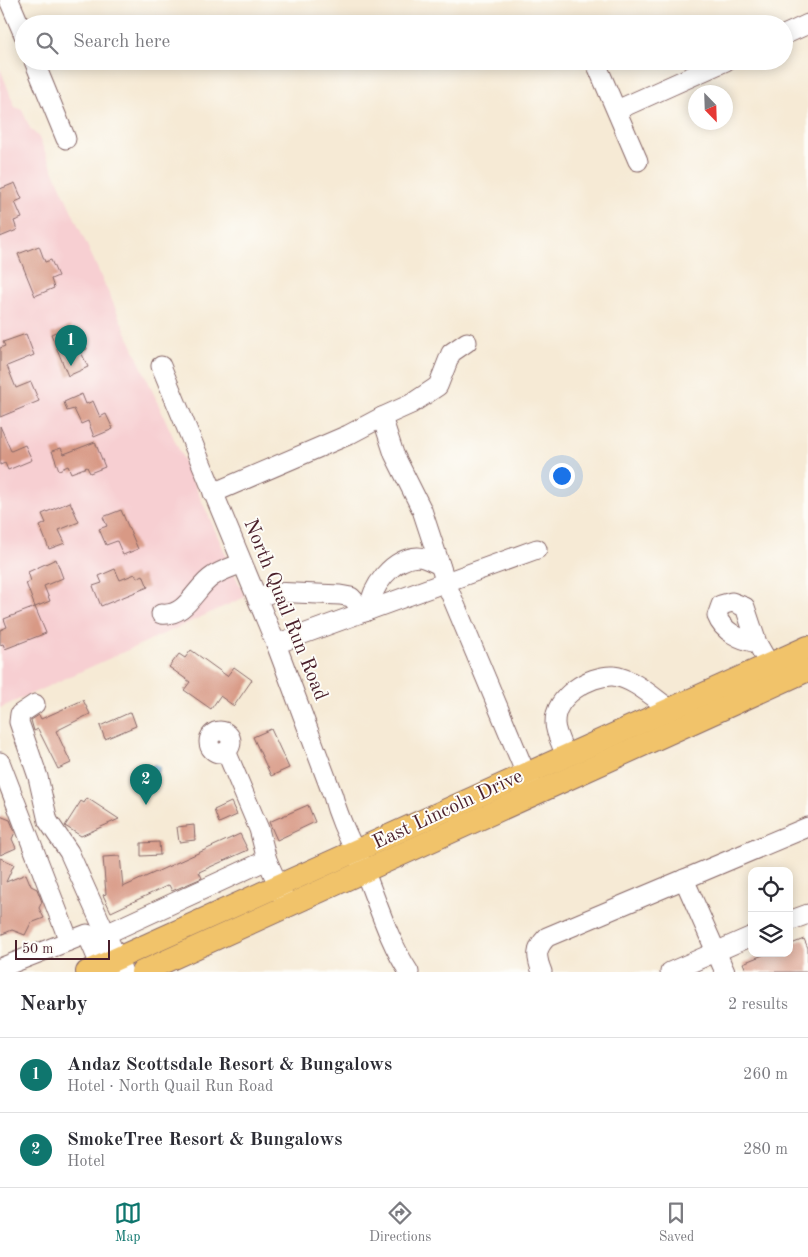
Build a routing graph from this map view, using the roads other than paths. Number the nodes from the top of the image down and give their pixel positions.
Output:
1 (9, 0) edge
2 (15, 15) edge
3 (808, 24) edge
4 (793, 31) edge
5 (38, 70) edge
6 (599, 70) edge
7 (706, 70) edge
8 (617, 110) junction
9 (66, 139) dead end
10 (638, 162) dead end
11 (467, 342) dead end
12 (161, 366) dead end
13 (382, 417) junction
14 (213, 493) junction
15 (537, 549) dead end
16 (242, 563) junction
17 (443, 574) junction
18 (257, 598) junction
19 (367, 611) junction
20 (161, 614) dead end
21 (758, 643) dead end
22 (276, 644) junction
23 (808, 646) edge
24 (808, 670) edge
25 (769, 672) junction
26 (35, 704) dead end
27 (670, 709) junction
28 (226, 751) dead end
29 (566, 756) junction
30 (1, 769) edge
31 (530, 784) junction
32 (808, 827) edge
33 (267, 860) junction
34 (360, 862) junction
35 (684, 879) junction
36 (283, 896) junction
37 (808, 914) edge
38 (793, 920) edge
39 (106, 934) junction
40 (748, 938) edge
41 (69, 941) junction
42 (716, 952) junction
43 (0, 968) edge
44 (106, 968) edge
45 (406, 970) edge
46 (142, 972) edge
47 (542, 972) edge
48 (670, 972) edge
49 (725, 972) edge

1 - 2 street
3 - 4 street
5 - 9 street
6 - 8 street
7 - 8 street
8 - 10 street
11 - 13 street
12 - 14 street, North Quail Run Road
13 - 14 street
13 - 17 street
14 - 16 street, North Quail Run Road
15 - 17 street
16 - 18 street, North Quail Run Road
16 - 20 street
17 - 19 street
17 - 19 street
17 - 31 street
18 - 19 street
18 - 22 street, North Quail Run Road
19 - 22 street
21 - 25 street
22 - 34 street, North Quail Run Road
23 - 25 main road, East Lincoln Drive
24 - 25 main road, East Lincoln Drive
25 - 27 main road, East Lincoln Drive
25 - 31 main road, East Lincoln Drive
26 - 39 street
27 - 29 main road, East Lincoln Drive
27 - 29 street
28 - 33 street
29 - 31 main road, East Lincoln Drive
30 - 41 street
31 - 34 main road, East Lincoln Drive
32 - 35 street
33 - 36 street
33 - 39 street
34 - 36 main road, East Lincoln Drive
34 - 45 street, North Quail Run Road
35 - 42 street
35 - 47 street
36 - 44 main road, East Lincoln Drive
36 - 46 main road, East Lincoln Drive
37 - 38 street
39 - 44 street
40 - 42 street
41 - 43 street
41 - 44 street
42 - 48 street
42 - 49 street

